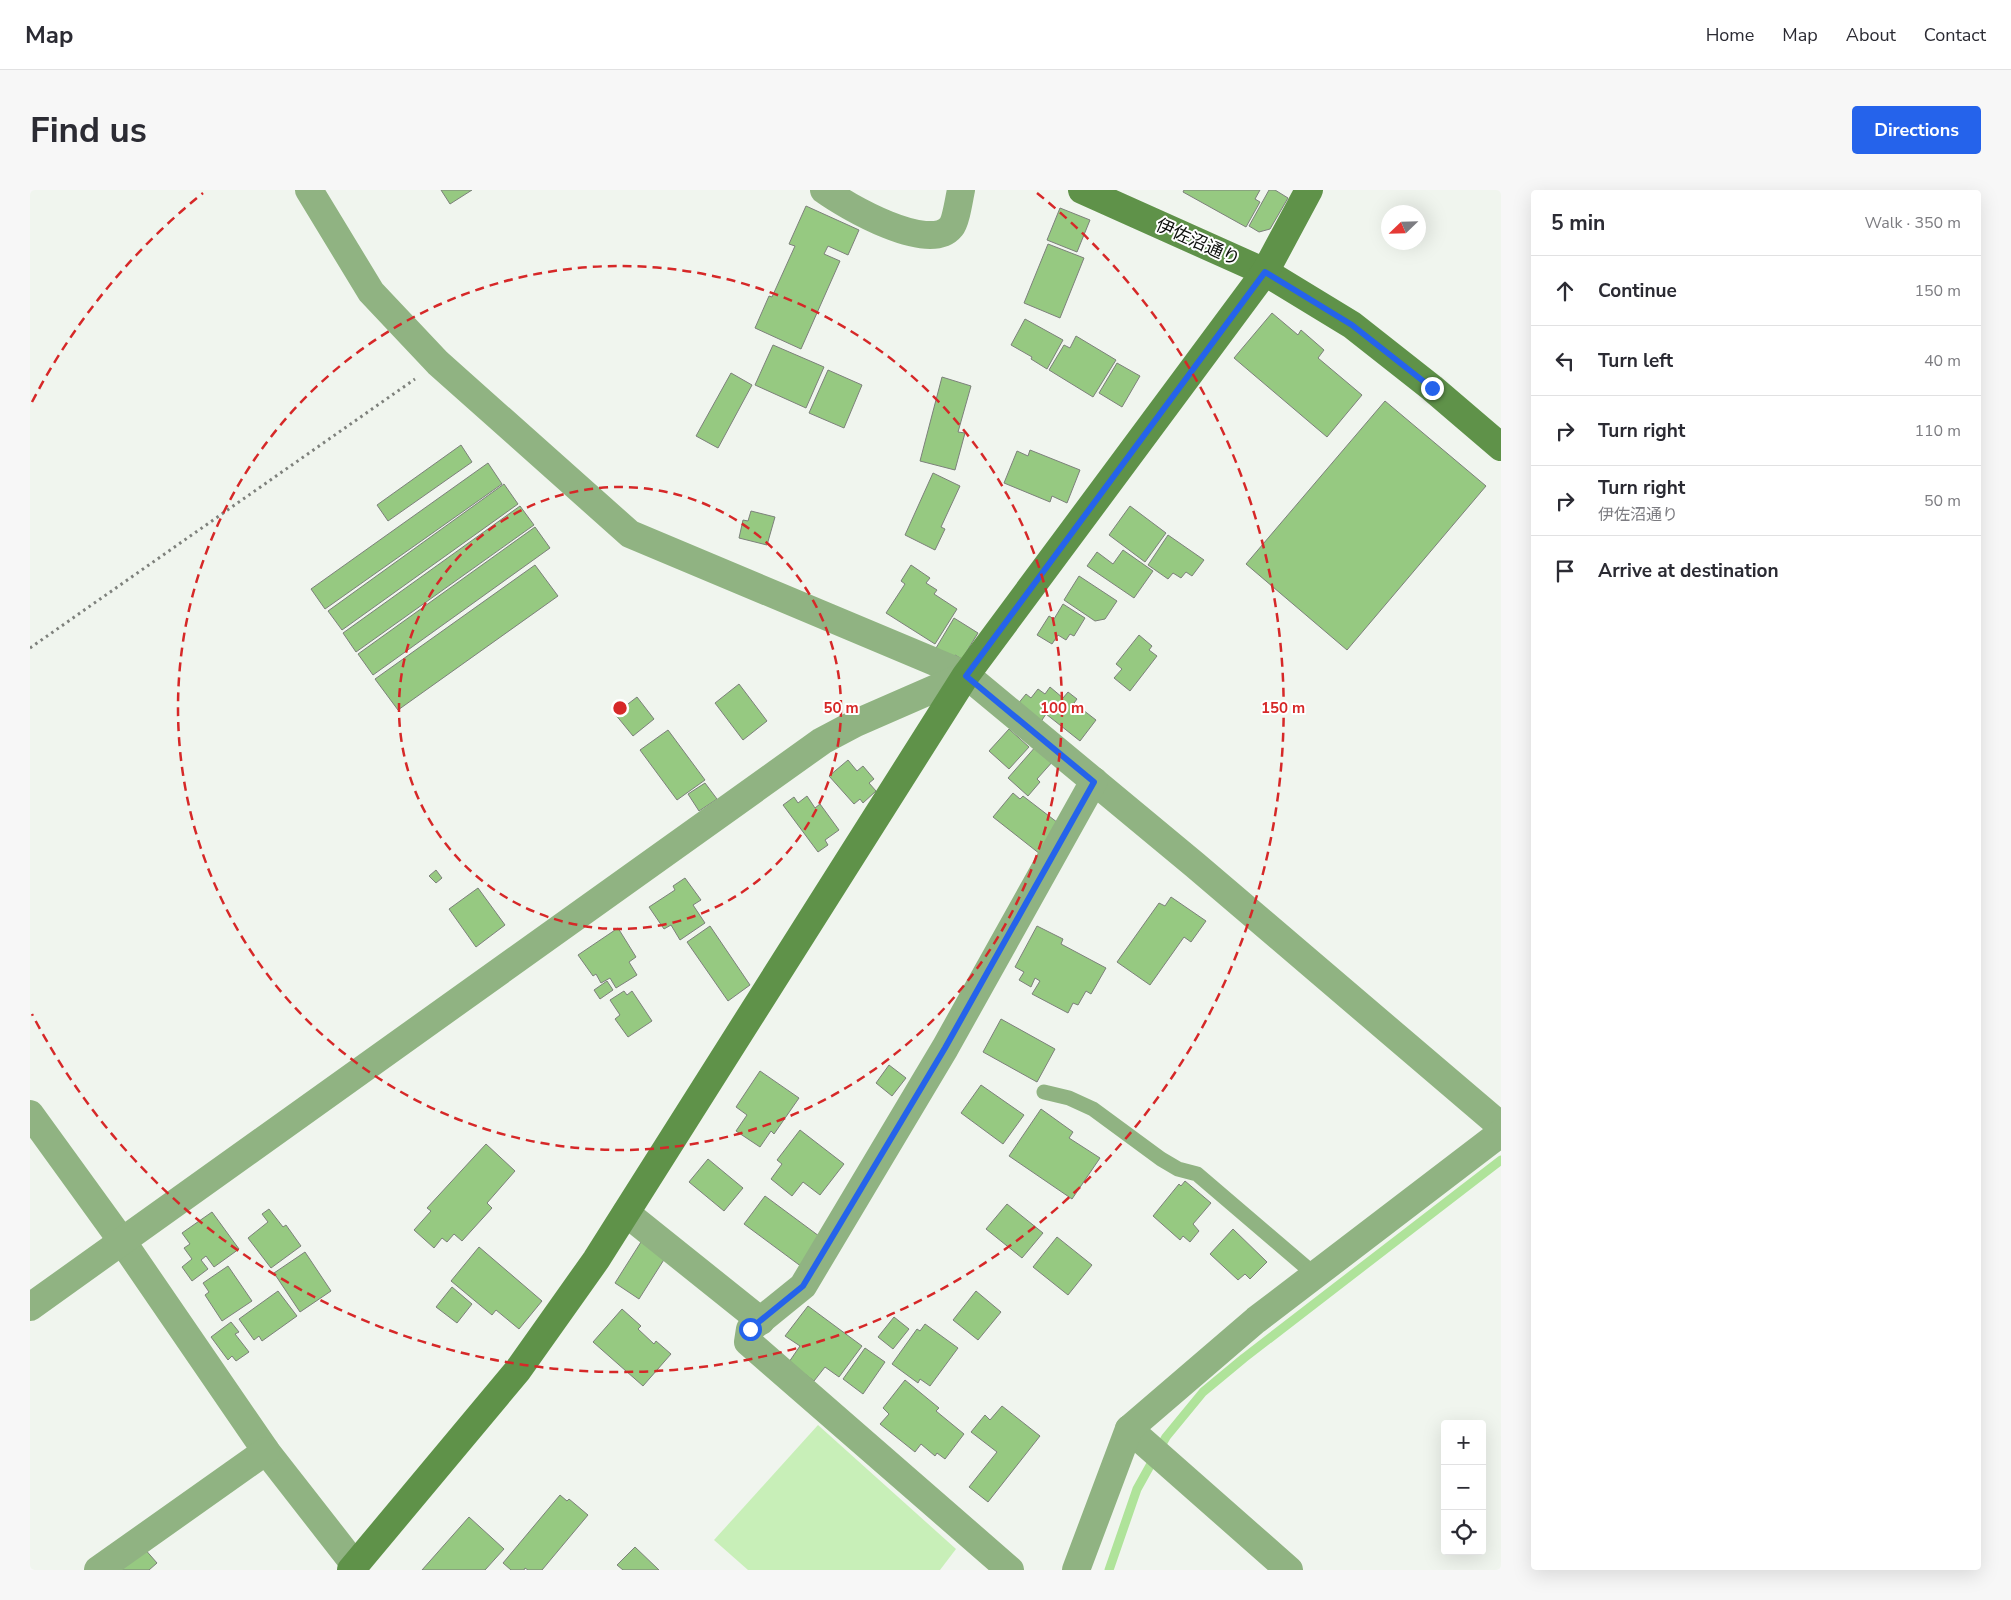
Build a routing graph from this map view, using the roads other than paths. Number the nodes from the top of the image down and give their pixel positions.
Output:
1 (309, 190) edge
2 (824, 190) edge
3 (961, 190) edge
4 (1082, 190) edge
5 (1309, 190) edge
6 (1265, 272) junction
7 (1501, 447) edge
8 (966, 676) junction
9 (1094, 782) junction
10 (1044, 1092) dead end
11 (30, 1114) edge
12 (1501, 1126) edge
13 (1501, 1133) edge
14 (626, 1213) junction
15 (122, 1241) junction
16 (1314, 1274) junction
17 (30, 1307) edge
18 (761, 1321) junction
19 (1129, 1430) junction
20 (266, 1451) junction
21 (353, 1568) edge
22 (98, 1570) edge
23 (1010, 1570) edge
24 (1076, 1570) edge
25 (1289, 1570) edge

1 - 8 street
2 - 3 street
4 - 6 street, 伊佐沼通り
5 - 6 street
6 - 7 street, 伊佐沼通り
6 - 8 street
8 - 9 street
8 - 14 street
8 - 15 street
9 - 12 street
9 - 18 street
10 - 16 lane
11 - 15 street
13 - 16 street
14 - 18 street
14 - 21 street
15 - 17 street
15 - 20 street
16 - 19 street
18 - 23 street
19 - 24 street
19 - 25 street
20 - 21 street
20 - 22 street

